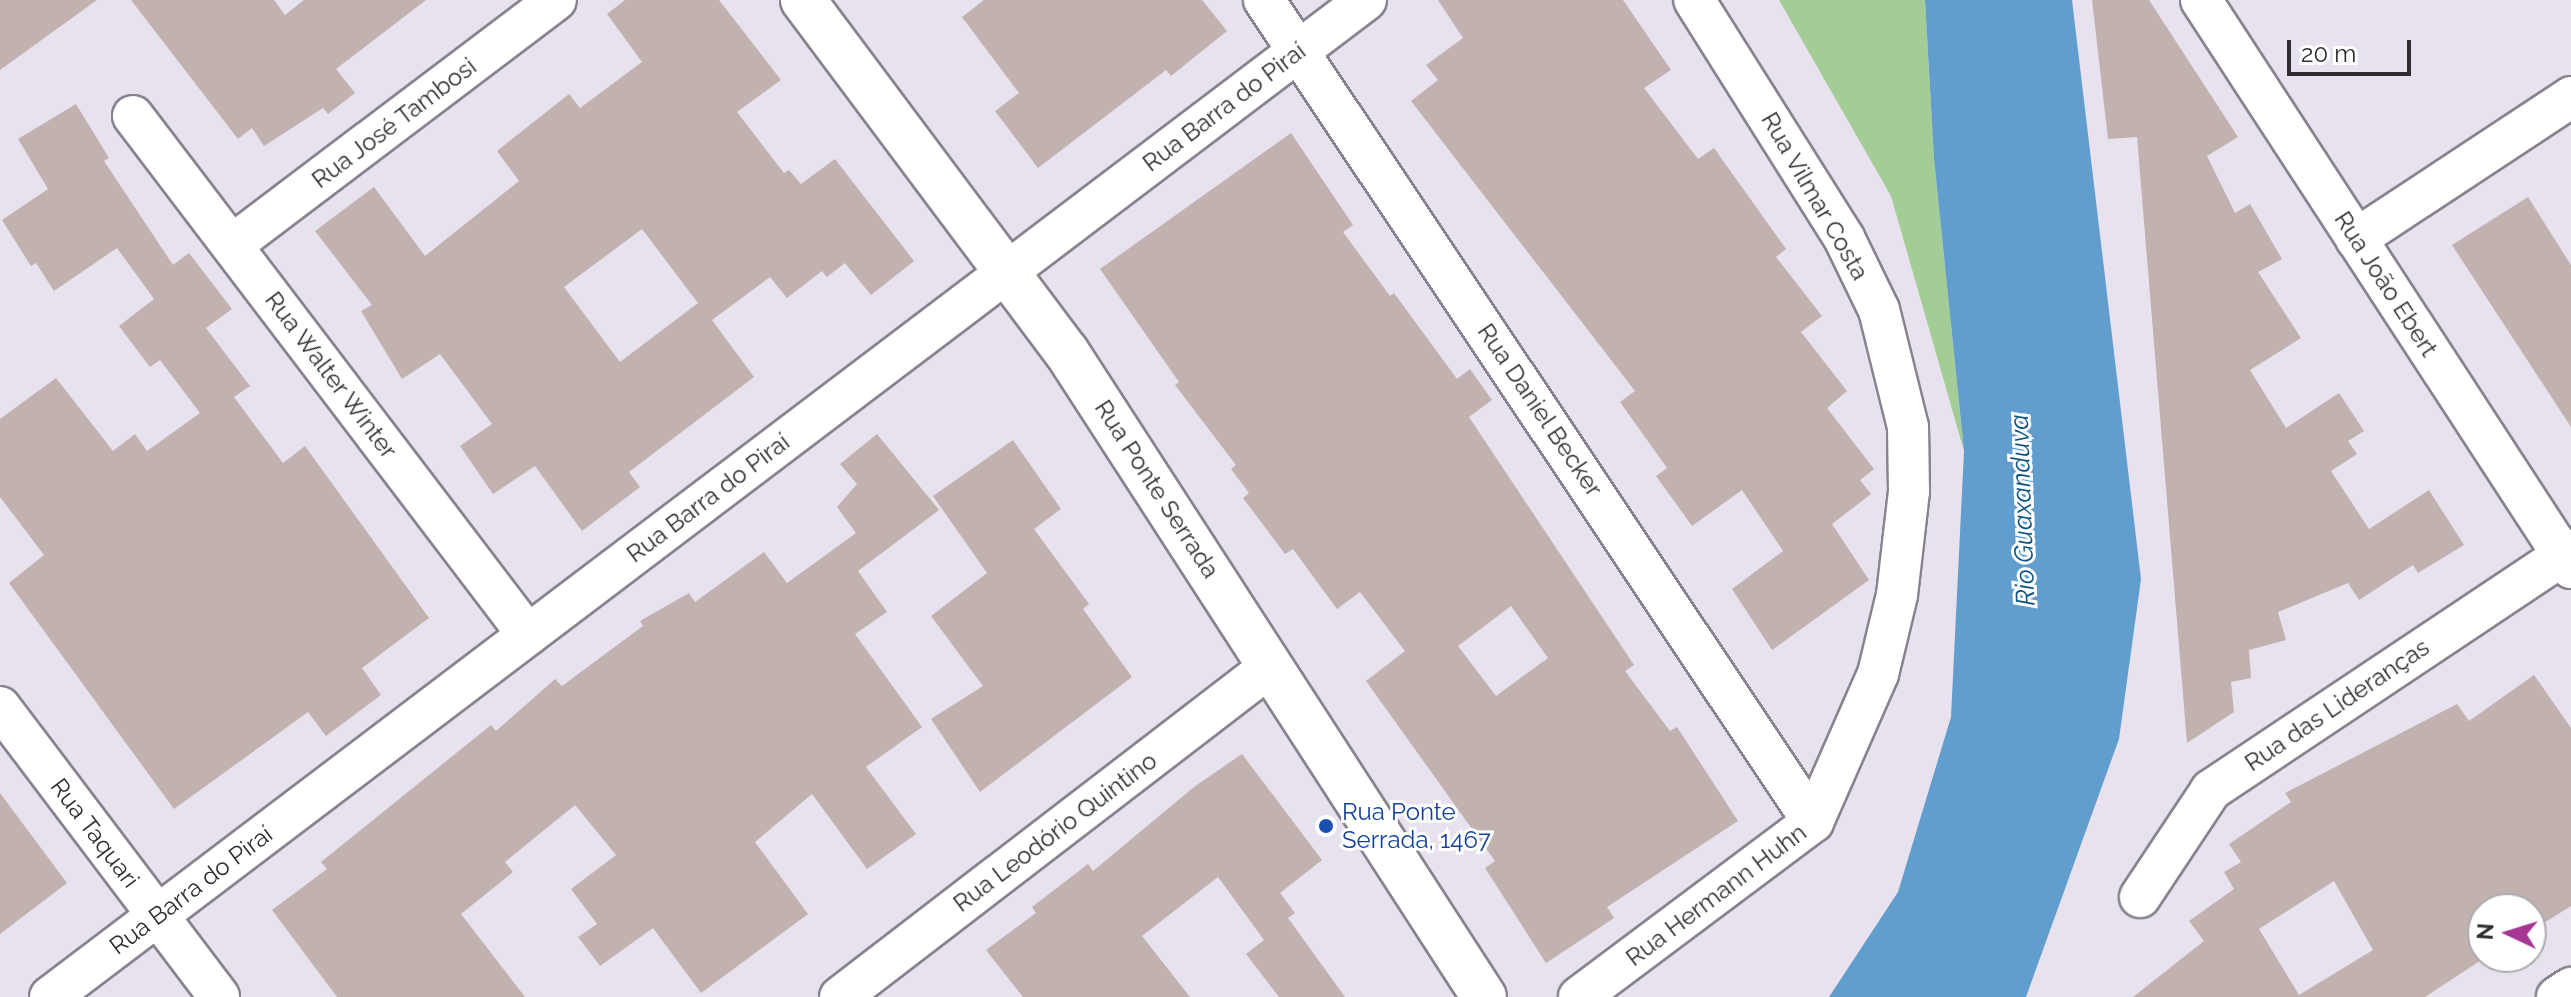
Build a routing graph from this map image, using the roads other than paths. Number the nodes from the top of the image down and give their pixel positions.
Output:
1 (556, 0) edge
2 (803, 0) edge
3 (1264, 0) edge
4 (1366, 0) edge
5 (1694, 0) edge
6 (2201, 0) edge
7 (1301, 50) junction
8 (2571, 97) edge
9 (133, 116) dead end
10 (2356, 239) junction
11 (232, 245) junction
12 (1008, 271) junction
13 (2568, 558) edge
14 (528, 635) junction
15 (1271, 666) junction
16 (0, 707) edge
17 (1813, 822) junction
18 (2140, 897) dead end
19 (157, 915) junction
20 (2571, 988) edge
21 (50, 997) edge
22 (219, 997) edge
23 (840, 997) edge
24 (1484, 997) edge
25 (1579, 997) edge
26 (2557, 997) edge

1 - 11 street, Rua José Tambosi
2 - 12 street, Rua Ponte Serrada
3 - 7 street, Rua Daniel Becker
4 - 7 street, Rua Barra do Piraí
5 - 17 street, Rua Vilmar Costa
6 - 10 street, Rua João Ebert
7 - 12 street, Rua Barra do Piraí
7 - 17 street, Rua Daniel Becker
8 - 10 street
9 - 11 street, Rua Walter Winter
10 - 13 street, Rua João Ebert
11 - 14 street, Rua Walter Winter
12 - 14 street, Rua Barra do Piraí
12 - 15 street, Rua Ponte Serrada
13 - 18 street, Rua das Lideranças
14 - 19 street, Rua Barra do Piraí
15 - 23 street, Rua Leodório Quintino
15 - 24 street, Rua Ponte Serrada
16 - 19 street, Rua Taquari
17 - 25 street, Rua Hermann Huhn
19 - 21 street, Rua Barra do Piraí
19 - 22 street, Rua Taquari
20 - 26 street

